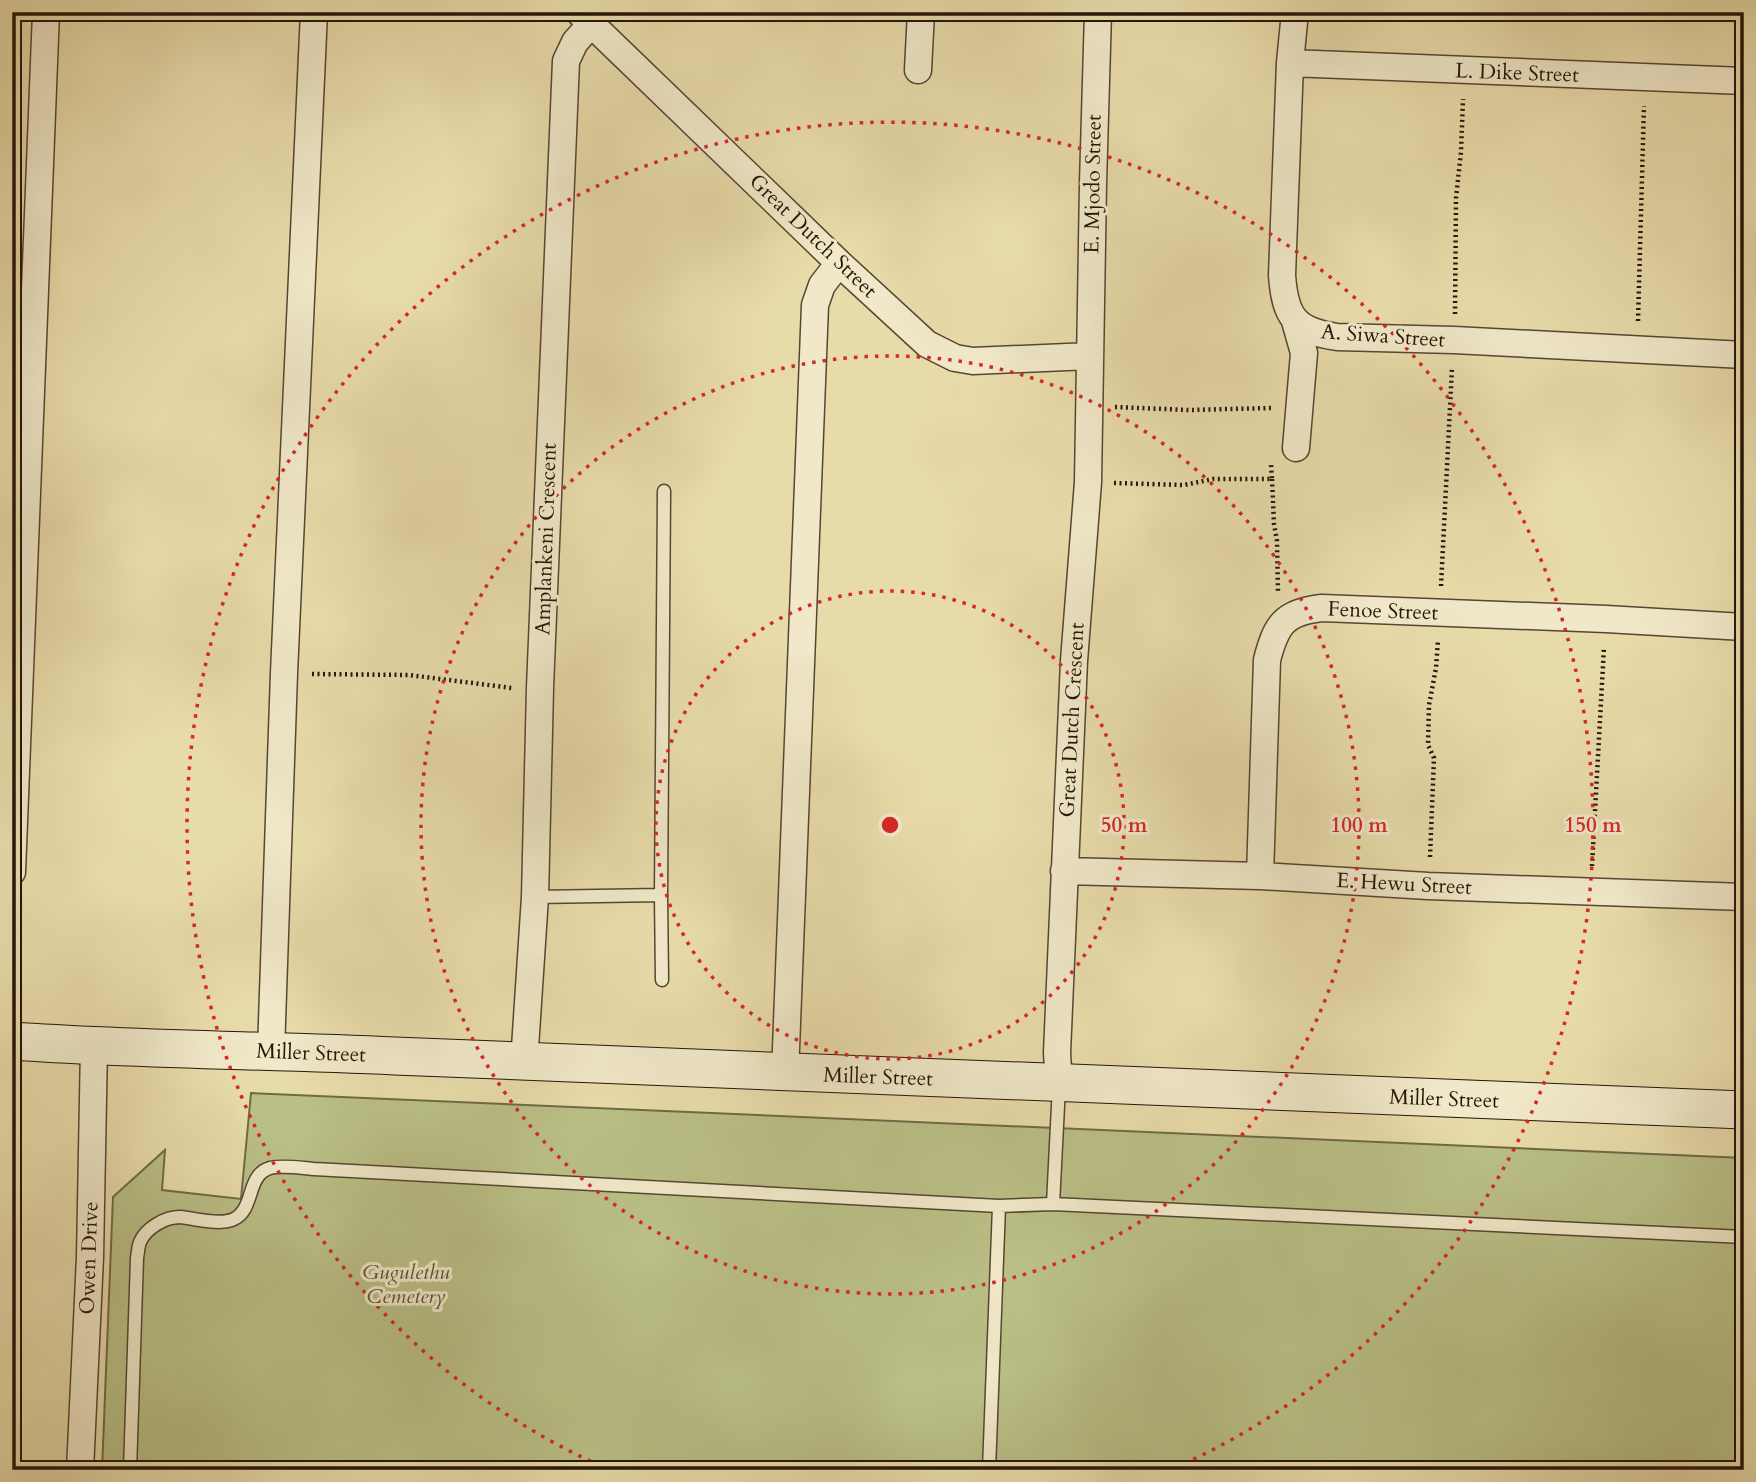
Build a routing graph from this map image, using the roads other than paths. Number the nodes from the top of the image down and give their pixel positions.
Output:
1 (46, 12) edge
2 (314, 12) edge
3 (921, 12) edge
4 (1098, 12) edge
5 (1294, 12) edge
6 (585, 18) edge
7 (1290, 63) junction
8 (918, 70) dead end
9 (1744, 81) edge
10 (839, 263) junction
11 (1295, 321) junction
12 (1744, 355) edge
13 (1090, 356) junction
14 (1296, 448) road end
15 (664, 491) dead end
16 (1744, 627) edge
17 (1064, 871) junction
18 (12, 872) edge
19 (1260, 876) junction
20 (661, 895) junction
21 (535, 897) junction
22 (1744, 897) edge
23 (662, 980) dead end
24 (12, 1041) edge
25 (94, 1046) junction
26 (271, 1051) junction
27 (524, 1063) junction
28 (785, 1074) junction
29 (1059, 1084) junction
30 (1744, 1110) edge
31 (1053, 1204) junction
32 (999, 1206) junction
33 (1744, 1237) edge
34 (80, 1470) edge
35 (130, 1470) edge
36 (989, 1470) edge

1 - 18 street
2 - 26 street
3 - 8 street
4 - 13 street, E. Mjodo Street
5 - 7 street, A. Siwa Street
6 - 10 street, Great Dutch Street
6 - 21 street, Amplankeni Crescent
7 - 9 street, L. Dike Street
7 - 11 street, A. Siwa Street
10 - 13 street, Great Dutch Street
10 - 28 street
11 - 12 street, A. Siwa Street
11 - 14 street
13 - 17 street, Great Dutch Crescent
15 - 20 lane
16 - 19 street, Fenoe Street
17 - 19 street, E. Hewu Street
17 - 29 street, Great Dutch Crescent
19 - 22 street, E. Hewu Street
20 - 21 lane
20 - 23 lane
21 - 27 street, Amplankeni Crescent
24 - 25 street, Miller Street
25 - 26 street, Miller Street
25 - 34 street, Owen Drive
26 - 27 street, Miller Street
27 - 28 street, Miller Street
28 - 29 street, Miller Street
29 - 30 street, Miller Street
29 - 31 lane
31 - 32 lane
31 - 33 lane
32 - 35 lane
32 - 36 lane

